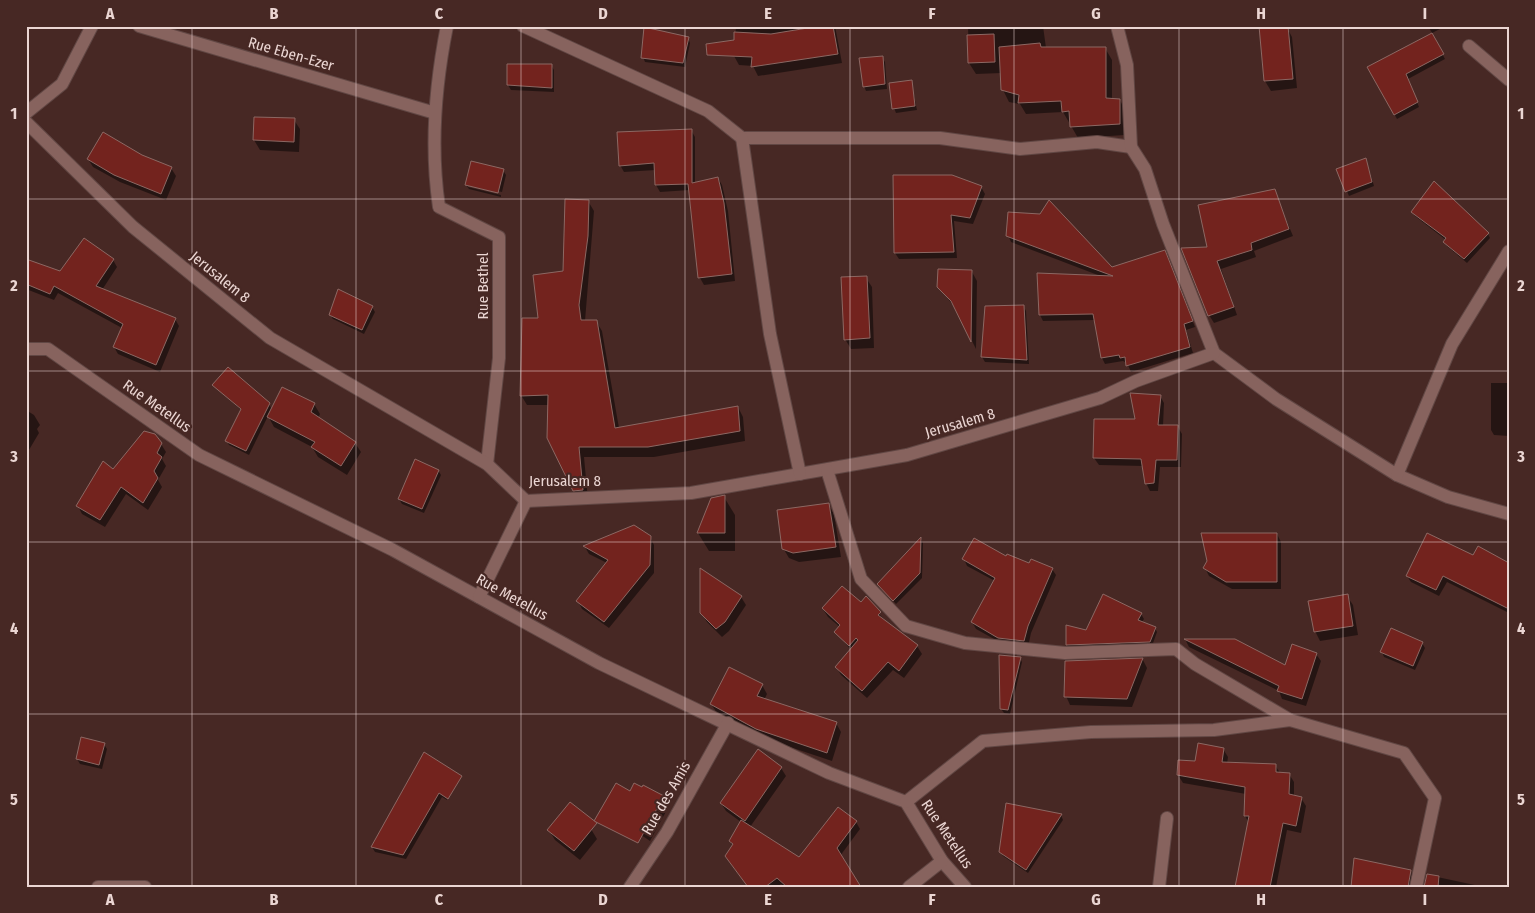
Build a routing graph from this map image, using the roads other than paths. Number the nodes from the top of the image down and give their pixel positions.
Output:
1 (92, 26) edge
2 (139, 26) edge
3 (448, 26) edge
4 (523, 26) edge
5 (1117, 26) edge
6 (1470, 46) dead end
7 (1509, 80) edge
8 (26, 113) edge
9 (434, 113) junction
10 (26, 122) edge
11 (742, 138) junction
12 (1131, 147) junction
13 (1509, 251) edge
14 (26, 349) edge
15 (1214, 354) junction
16 (487, 464) junction
17 (827, 470) junction
18 (800, 474) junction
19 (1397, 475) junction
20 (526, 501) junction
21 (1509, 514) edge
22 (480, 597) junction
23 (1290, 720) junction
24 (728, 724) junction
25 (906, 802) junction
26 (1167, 818) dead end
27 (942, 861) junction
28 (98, 887) edge
29 (145, 887) edge
30 (630, 887) edge
31 (908, 887) edge
32 (965, 887) edge
33 (1159, 887) edge
34 (1416, 887) edge

1 - 8 street
2 - 9 street, Rue Eben-Ezer
3 - 9 street, Rue Bethel
4 - 11 street
5 - 12 street
6 - 7 street
9 - 16 street, Rue Bethel
10 - 16 street, Jerusalem 8
11 - 12 street
11 - 18 street
12 - 15 street
13 - 19 street
14 - 22 street, Rue Metellus
15 - 17 street, Jerusalem 8
15 - 19 street
16 - 20 street, Jerusalem 8
17 - 18 street, Jerusalem 8
17 - 23 street
18 - 20 street, Jerusalem 8
19 - 21 street
20 - 22 street
22 - 24 street, Rue Metellus
23 - 25 street
23 - 34 street
24 - 25 street, Rue Metellus
24 - 30 street, Rue des Amis
25 - 27 street, Rue Metellus
26 - 33 street
27 - 31 street
27 - 32 street, Rue Metellus
28 - 29 street

